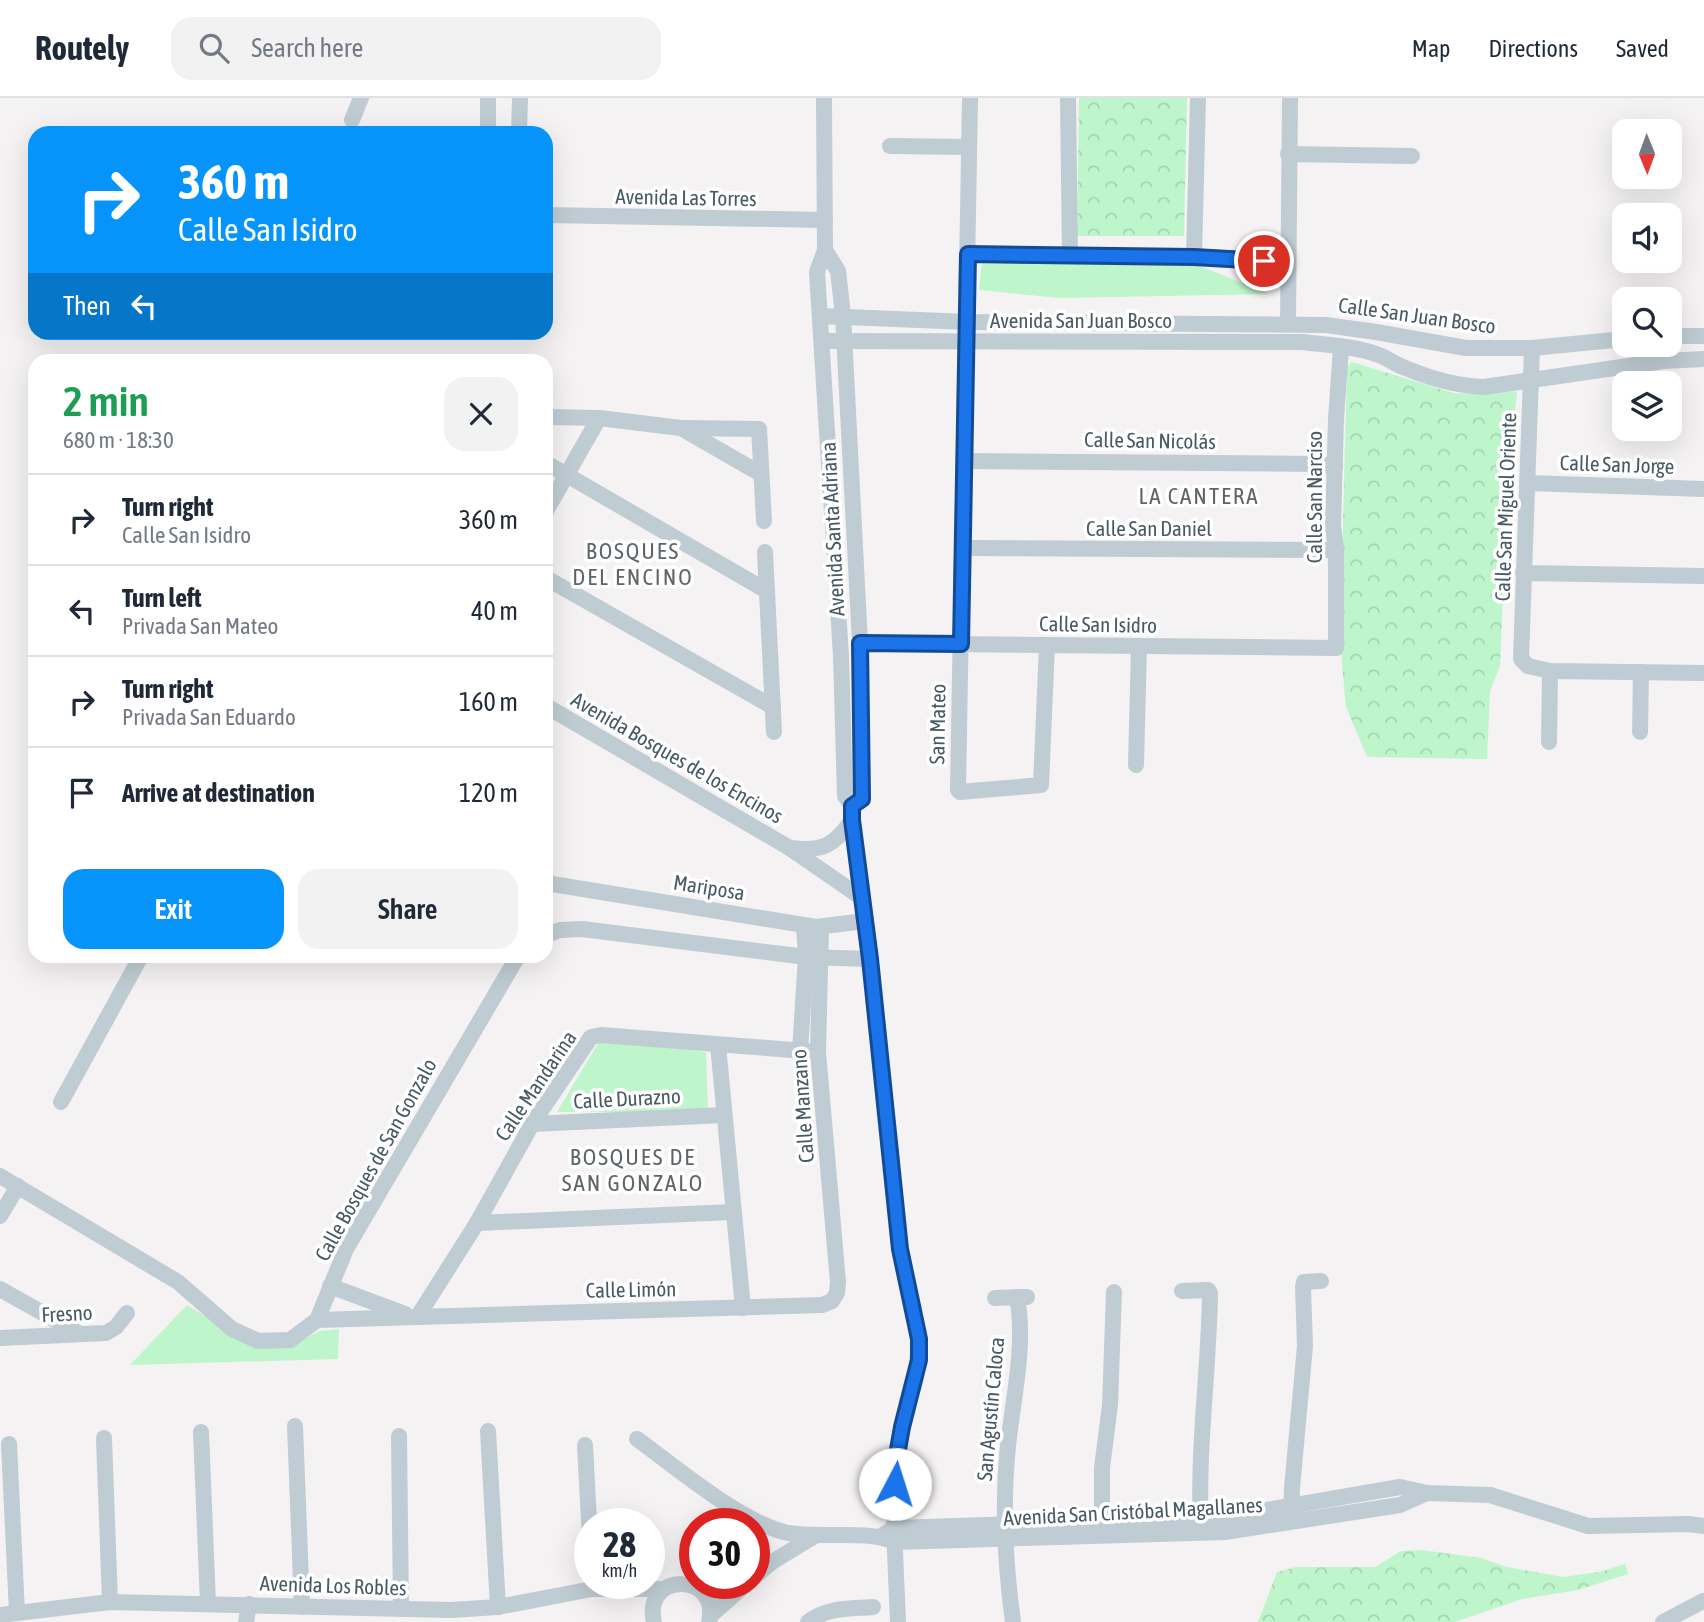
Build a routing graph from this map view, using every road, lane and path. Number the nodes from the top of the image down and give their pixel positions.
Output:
1 (361, 98) edge
2 (488, 98) edge
3 (520, 98) edge
4 (808, 98) edge
5 (824, 98) edge
6 (970, 98) edge
7 (1068, 98) edge
8 (1198, 98) edge
9 (1290, 98) edge
10 (352, 120) dead end
11 (488, 126) edge
12 (519, 126) edge
13 (890, 146) dead end
14 (969, 147) junction
15 (1288, 154) junction
16 (1412, 156) dead end
17 (553, 215) edge
18 (825, 220) junction
19 (825, 250) junction
20 (968, 254) junction
21 (1070, 255) junction
22 (1194, 257) junction
23 (1287, 262) junction
24 (843, 315) junction
25 (821, 316) junction
26 (968, 322) junction
27 (1295, 324) junction
28 (1682, 336) edge
29 (1704, 336) edge
30 (844, 340) junction
31 (1612, 340) edge
32 (823, 341) junction
33 (967, 342) junction
34 (1299, 342) junction
35 (1341, 346) junction
36 (1532, 348) junction
37 (1704, 359) edge
38 (1532, 380) junction
39 (553, 417) edge
40 (599, 418) junction
41 (681, 428) junction
42 (965, 461) junction
43 (553, 467) edge
44 (1335, 467) junction
45 (761, 474) junction
46 (566, 475) junction
47 (1528, 483) junction
48 (1704, 489) edge
49 (553, 498) edge
50 (764, 521) dead end
51 (962, 548) junction
52 (1336, 550) junction
53 (765, 552) dead end
54 (1523, 573) junction
55 (1704, 576) edge
56 (553, 582) edge
57 (767, 591) junction
58 (860, 643) junction
59 (961, 644) junction
60 (1047, 645) junction
61 (1139, 646) junction
62 (1336, 648) joint
63 (1550, 671) junction
64 (1641, 672) junction
65 (1704, 673) edge
66 (773, 707) junction
67 (553, 710) edge
68 (774, 732) dead end
69 (1640, 732) dead end
70 (1549, 742) dead end
71 (1136, 765) dead end
72 (852, 813) junction
73 (788, 847) junction
74 (553, 884) edge
75 (862, 898) junction
76 (865, 921) junction
77 (804, 926) junction
78 (821, 927) junction
79 (553, 932) edge
80 (813, 957) junction
81 (870, 959) junction
82 (137, 963) edge
83 (515, 963) edge
84 (718, 1045) junction
85 (800, 1051) junction
86 (818, 1052) junction
87 (61, 1102) dead end
88 (724, 1115) junction
89 (532, 1124) junction
90 (6, 1181) edge
91 (733, 1212) junction
92 (0, 1216) edge
93 (477, 1223) junction
94 (1321, 1280) dead end
95 (838, 1282) joint
96 (330, 1286) junction
97 (0, 1289) edge
98 (1182, 1291) dead end
99 (1132, 1292) dead end
100 (995, 1298) dead end
101 (744, 1308) junction
102 (127, 1313) dead end
103 (414, 1316) junction
104 (317, 1320) junction
105 (82, 1335) junction
106 (0, 1338) edge
107 (295, 1426) dead end
108 (488, 1431) dead end
109 (201, 1432) dead end
110 (399, 1436) dead end
111 (104, 1438) dead end
112 (637, 1438) dead end
113 (9, 1444) dead end
114 (585, 1445) dead end
115 (1427, 1493) junction
116 (1291, 1507) junction
117 (588, 1508) edge
118 (727, 1508) edge
119 (1291, 1524) junction
120 (1201, 1525) junction
121 (1704, 1527) edge
122 (770, 1528) edge
123 (1102, 1530) junction
124 (1005, 1532) junction
125 (890, 1536) junction
126 (813, 1537) junction
127 (770, 1564) edge
128 (574, 1591) edge
129 (657, 1599) edge
130 (707, 1599) edge
131 (731, 1599) edge
132 (1703, 1601) edge
133 (110, 1602) junction
134 (208, 1604) junction
135 (249, 1604) junction
136 (302, 1607) junction
137 (498, 1607) junction
138 (873, 1607) dead end
139 (401, 1609) junction
140 (17, 1614) junction
141 (0, 1615) edge
142 (710, 1619) edge
143 (817, 1619) edge
144 (246, 1622) edge
145 (654, 1622) edge
146 (898, 1622) edge
147 (1013, 1622) edge
148 (1663, 1622) edge

1 - 10 street
2 - 11 street
3 - 12 street
4 - 5 street
5 - 18 street, Avenida Santa Adriana
6 - 14 street
7 - 21 street
8 - 22 street
9 - 15 street
13 - 14 street
14 - 20 street
15 - 16 street
15 - 23 street
17 - 18 street, Avenida Las Torres
18 - 19 street, Avenida Santa Adriana
19 - 24 street, Avenida Santa Adriana
19 - 25 street, Avenida Santa Adriana
20 - 21 street
20 - 26 street
21 - 22 street
22 - 23 street
23 - 27 street
24 - 25 street, Avenida San Juan Bosco
24 - 26 street, Avenida San Juan Bosco
24 - 30 street, Avenida Santa Adriana
25 - 32 street, Avenida Santa Adriana
26 - 27 street, Avenida San Juan Bosco
26 - 33 street
27 - 34 street
27 - 36 street, Calle San Juan Bosco
28 - 29 street
30 - 32 street, Avenida San Juan Bosco
30 - 33 street, Avenida San Juan Bosco
30 - 58 street, Avenida Santa Adriana
31 - 36 street, Calle San Juan Bosco
32 - 72 street, Avenida Santa Adriana
33 - 34 street, Avenida San Juan Bosco
33 - 42 street
34 - 35 street, Calle San Juan Bosco
35 - 38 street, Calle San Juan Bosco
35 - 44 street, Calle San Narciso
36 - 38 street, Calle San Miguel Oriente
37 - 38 street, Calle San Juan Bosco
38 - 47 street, Calle San Miguel Oriente
39 - 40 street
40 - 41 street
40 - 46 street
41 - 45 street
41 - 45 street
42 - 44 street, Calle San Nicolás
42 - 51 street
43 - 46 street
44 - 52 street, Calle San Narciso
45 - 50 street
46 - 49 street
46 - 57 street
47 - 48 street, Calle San Jorge
47 - 54 street, Calle San Miguel Oriente
51 - 52 street, Calle San Daniel
51 - 59 street
52 - 62 street, Calle San Narciso
53 - 57 street
54 - 55 street
54 - 63 street, Calle San Miguel Oriente
56 - 66 street
57 - 66 street
58 - 59 street, Calle San Isidro
58 - 72 street, Avenida Santa Adriana
59 - 60 street, Calle San Isidro
59 - 60 street, San Mateo
60 - 61 street, Calle San Isidro
61 - 62 street, Calle San Isidro
61 - 71 street
63 - 64 street
63 - 70 street
64 - 65 street
64 - 69 street
66 - 68 street
67 - 73 street, Avenida Bosques de los Encinos
72 - 73 street, Avenida Bosques de los Encinos
72 - 75 street, Avenida Santa Adriana
73 - 75 street, Avenida Bosques de los Encinos
74 - 77 street, Mariposa
75 - 76 street, Avenida Santa Adriana
76 - 78 street, Mariposa
76 - 81 street, Avenida Santa Adriana
77 - 78 street, Mariposa
77 - 80 street, Calle Manzano
78 - 80 street, Calle Manzano
79 - 80 street
80 - 81 street
80 - 85 street, Calle Manzano
80 - 86 street, Calle Manzano
81 - 125 street, Avenida Santa Adriana
82 - 87 street
83 - 96 street, Calle Bosques de San Gonzalo
84 - 85 street, Calle Mandarina
84 - 88 street
84 - 89 street, Calle Mandarina
85 - 86 street, Calle Mandarina
86 - 95 street, Calle Manzano
88 - 89 street, Calle Durazno
88 - 91 street
89 - 93 street, Calle Mandarina
90 - 92 street
90 - 104 street
91 - 93 street
91 - 101 street
93 - 103 street, Calle Mandarina
94 - 116 street
95 - 101 street, Calle Limón
96 - 103 street, Calle Limón
96 - 104 street, Calle Bosques de San Gonzalo
97 - 105 street
98 - 120 street
99 - 123 street
100 - 124 street, San Agustín Caloca
101 - 103 street, Calle Limón
102 - 105 street, Fresno
103 - 104 street, Calle Limón
105 - 106 street, Fresno
107 - 136 street
108 - 137 street
109 - 134 street
110 - 139 street
111 - 133 street
112 - 118 street, Avenida San Cristóbal Magallanes
113 - 140 street
114 - 117 street
115 - 116 street, Avenida San Cristóbal Magallanes
115 - 119 street, Avenida San Cristóbal Magallanes
115 - 121 street, Avenida San Cristóbal Magallanes
116 - 119 street
116 - 120 street, Avenida San Cristóbal Magallanes
119 - 120 street, Avenida San Cristóbal Magallanes
120 - 123 street, Avenida San Cristóbal Magallanes
122 - 126 street, Avenida San Cristóbal Magallanes
123 - 124 street, Avenida San Cristóbal Magallanes
124 - 125 street, Avenida San Cristóbal Magallanes
124 - 147 street, San Agustín Caloca
125 - 126 street, Avenida San Cristóbal Magallanes
125 - 146 street, Avenida Santa Adriana
126 - 127 street
128 - 137 street, Avenida Los Robles
129 - 145 street
130 - 142 street
131 - 142 street
132 - 148 street
133 - 134 street, Avenida Los Robles
133 - 140 street, Avenida Los Robles
134 - 135 street, Avenida Los Robles
135 - 136 street, Avenida Los Robles
135 - 144 street
136 - 139 street, Avenida Los Robles
137 - 139 street, Avenida Los Robles
138 - 143 street
140 - 141 street, Avenida Los Robles

